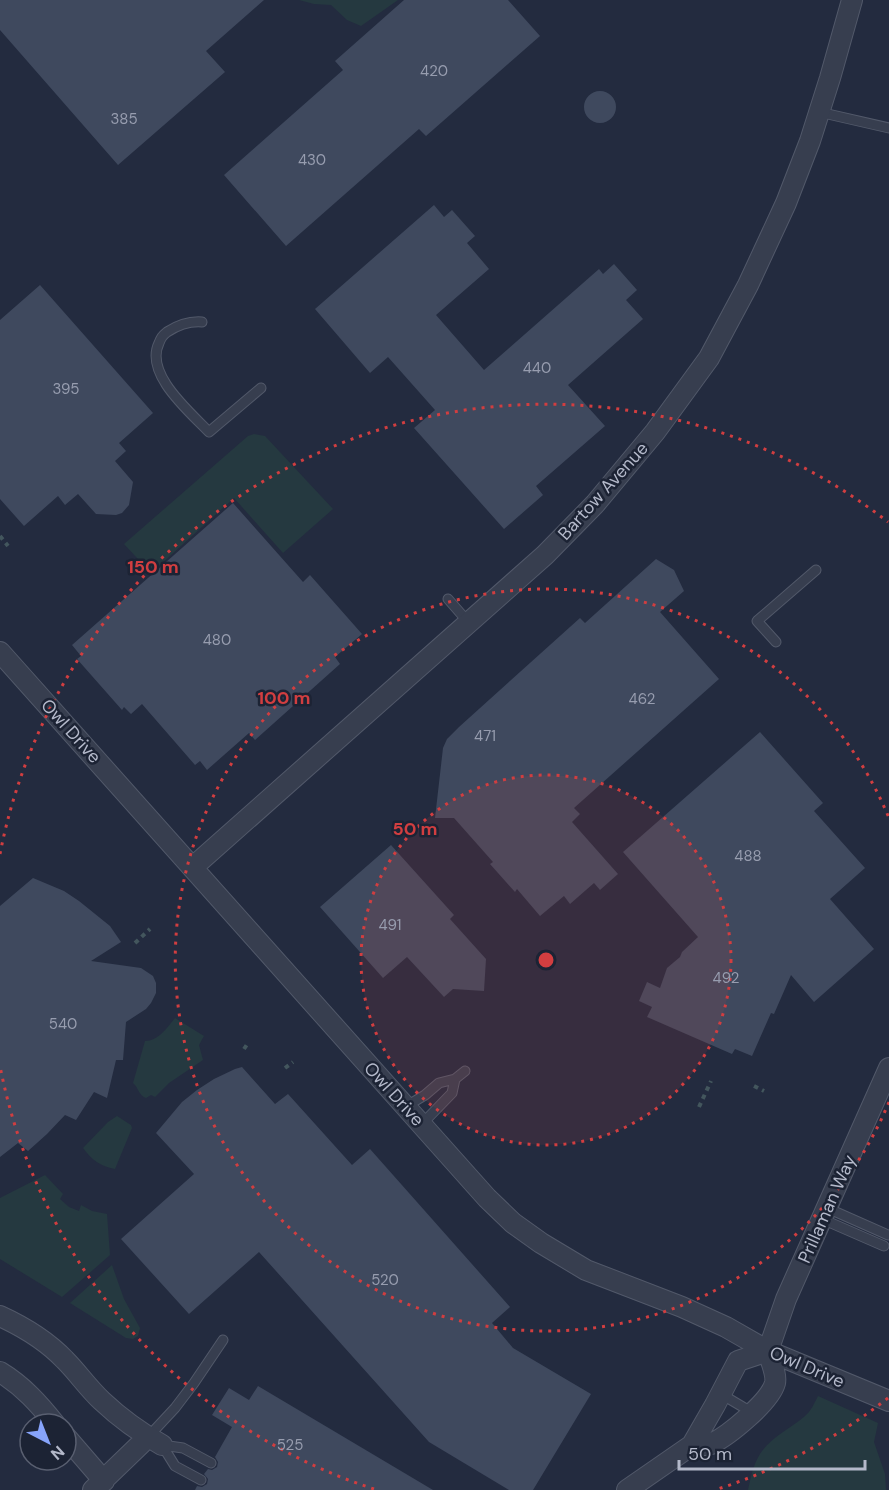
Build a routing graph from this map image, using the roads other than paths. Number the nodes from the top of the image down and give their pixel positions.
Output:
1 (852, 0) edge
2 (819, 112) junction
3 (889, 129) edge
4 (202, 322) dead end
5 (261, 388) dead end
6 (816, 570) dead end
7 (448, 599) dead end
8 (469, 623) junction
9 (776, 642) dead end
10 (0, 652) edge
11 (193, 867) junction
12 (889, 1068) edge
13 (465, 1071) dead end
14 (455, 1079) junction
15 (405, 1107) junction
16 (421, 1125) junction
17 (825, 1214) junction
18 (888, 1235) edge
19 (884, 1246) dead end
20 (0, 1316) edge
21 (224, 1340) dead end
22 (768, 1351) junction
23 (0, 1372) edge
24 (721, 1394) junction
25 (889, 1401) edge
26 (45, 1412) edge
27 (753, 1413) junction
28 (155, 1441) junction
29 (692, 1445) junction
30 (78, 1453) edge
31 (211, 1463) dead end
32 (201, 1480) dead end
33 (102, 1485) edge
34 (627, 1490) edge

1 - 2 street, Bartow Avenue
2 - 3 lane
2 - 8 street, Bartow Avenue
4 - 5 lane
6 - 9 lane
7 - 8 lane
8 - 11 street, Bartow Avenue
10 - 11 street, Owl Drive
11 - 15 street, Owl Drive
12 - 17 street, Prillaman Way
13 - 14 lane
14 - 15 lane
14 - 16 lane
15 - 16 street, Owl Drive
16 - 22 street, Owl Drive
17 - 18 lane
17 - 19 lane
17 - 22 street, Prillaman Way
20 - 28 street
21 - 28 lane
22 - 24 street
22 - 25 street, Owl Drive
22 - 27 street
23 - 26 street
24 - 27 lane
24 - 29 street
27 - 29 street
28 - 31 lane
28 - 32 lane
28 - 33 street
29 - 34 street
30 - 33 street

